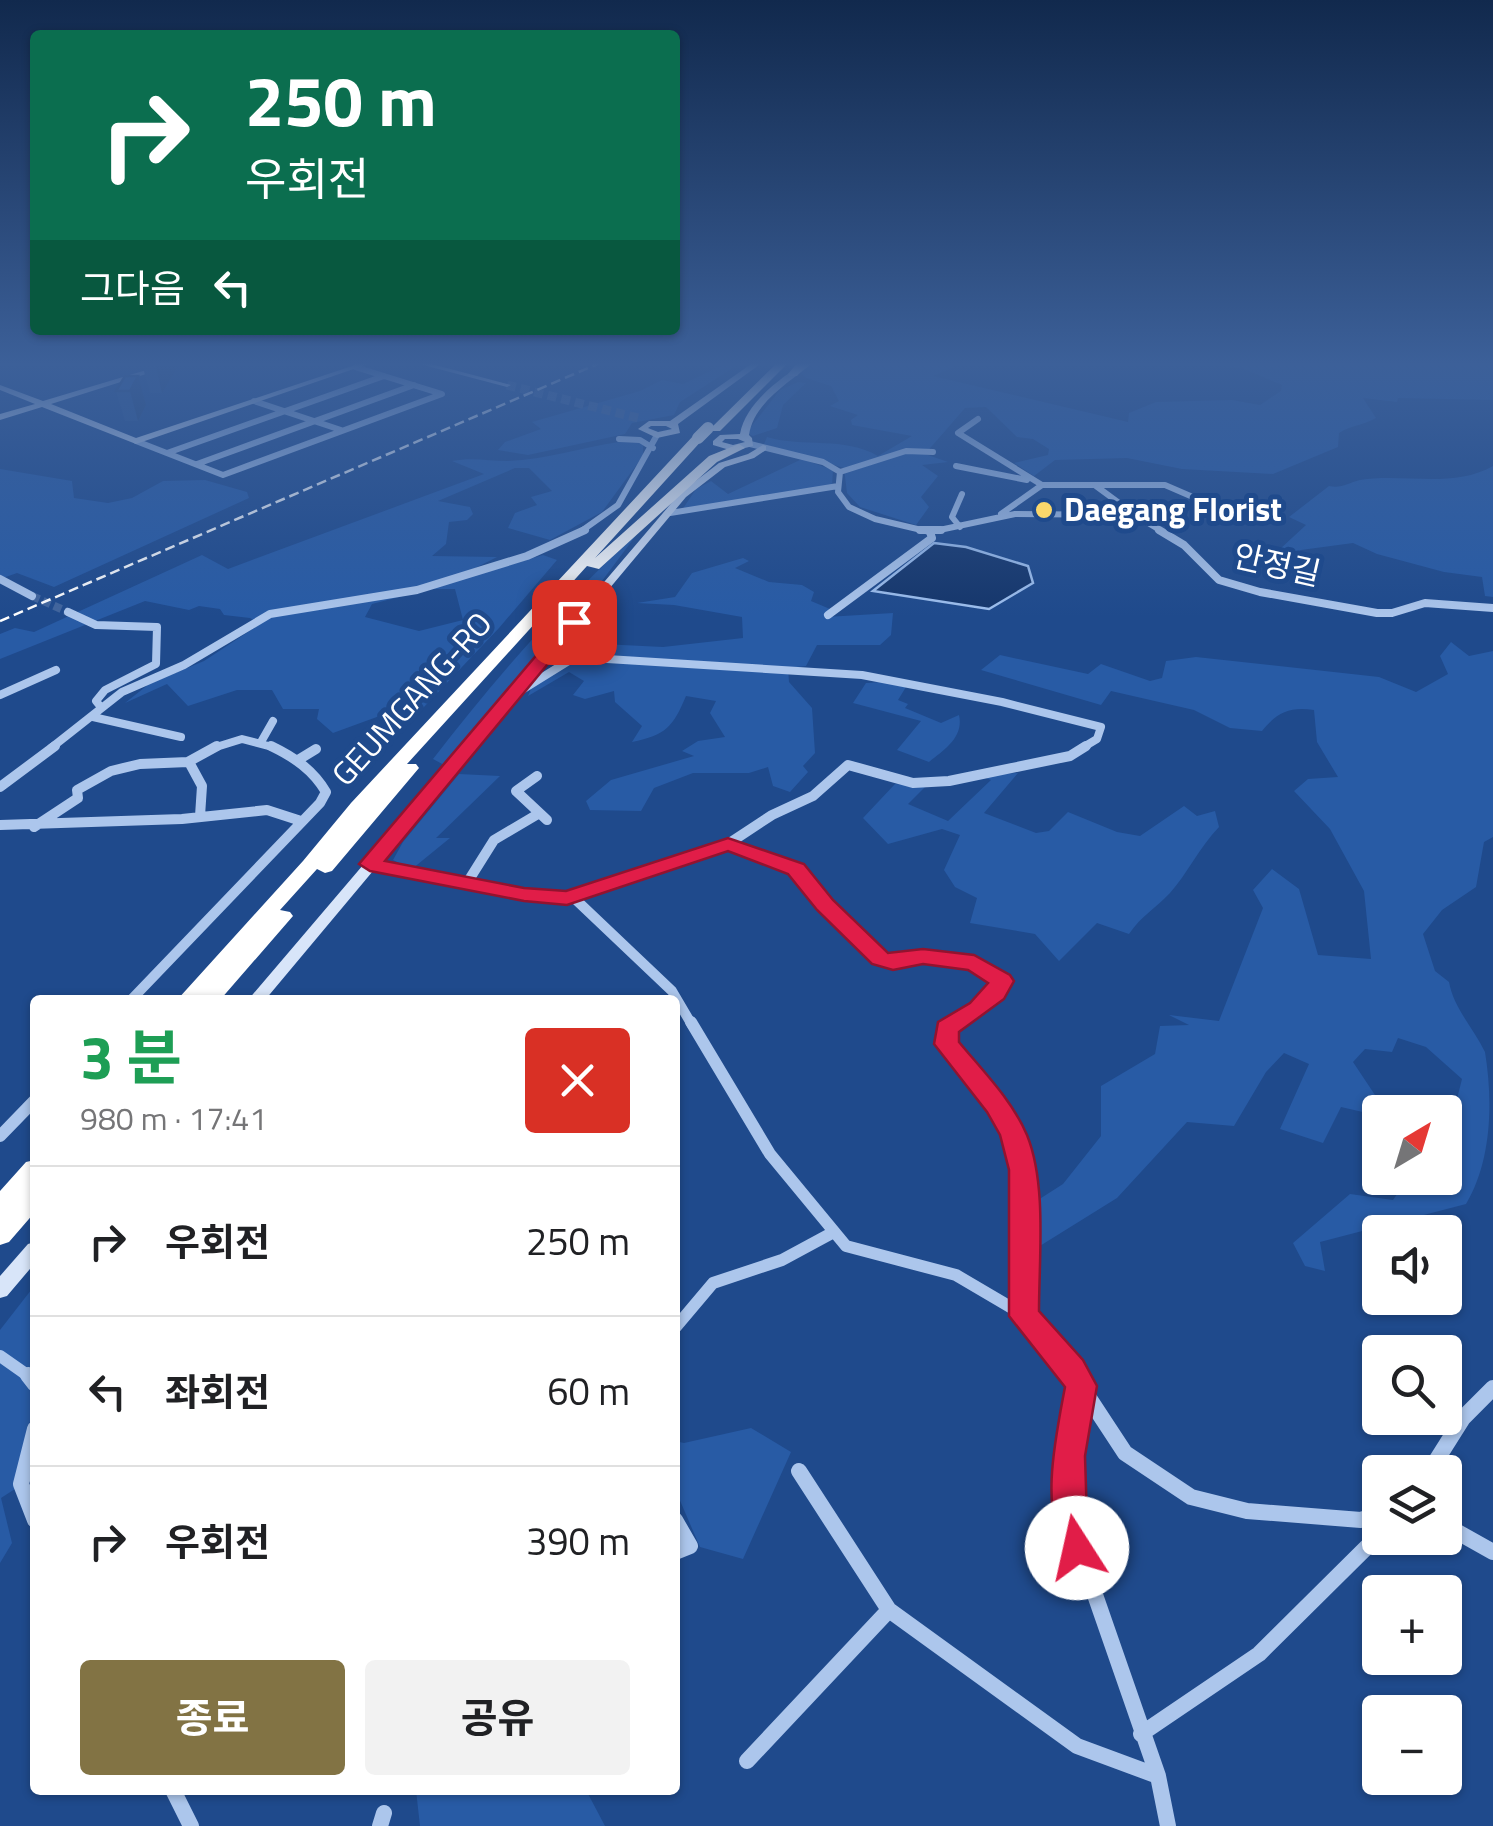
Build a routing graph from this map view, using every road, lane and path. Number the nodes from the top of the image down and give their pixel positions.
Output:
1 (152, 447) edge
2 (182, 447) edge
3 (242, 447) edge
4 (297, 447) edge
5 (699, 447) edge
6 (700, 447) edge
7 (736, 447) edge
8 (980, 447) edge
9 (653, 448) edge
10 (762, 448) joint
11 (933, 452) dead end
12 (166, 453) junction
13 (196, 464) junction
14 (956, 466) dead end
15 (840, 472) junction
16 (1032, 480) junction
17 (1042, 484) junction
18 (1095, 485) junction
19 (838, 486) junction
20 (962, 494) dead end
21 (1202, 501) dead end
22 (610, 512) junction
23 (670, 512) junction
24 (1135, 515) junction
25 (996, 517) junction
26 (960, 528) junction
27 (930, 532) junction
28 (0, 580) edge
29 (574, 584) junction
30 (32, 596) tunnel mouth
31 (1493, 608) edge
32 (68, 612) tunnel mouth
33 (828, 615) dead end
34 (574, 622) junction
35 (574, 657) junction
36 (56, 670) dead end
37 (0, 695) edge
38 (508, 699) junction
39 (100, 706) junction
40 (93, 717) junction
41 (273, 721) dead end
42 (180, 736) dead end
43 (261, 742) junction
44 (316, 749) dead end
45 (298, 760) junction
46 (189, 762) junction
47 (537, 776) dead end
48 (0, 787) edge
49 (357, 807) junction
50 (200, 816) junction
51 (301, 821) junction
52 (0, 826) edge
53 (34, 827) junction
54 (728, 844) junction
55 (370, 864) junction
56 (467, 883) junction
57 (573, 896) junction
58 (137, 995) edge
59 (193, 995) edge
60 (212, 995) edge
61 (260, 995) edge
62 (674, 995) edge
63 (680, 1004) edge
64 (30, 1105) edge
65 (0, 1136) edge
66 (30, 1175) edge
67 (30, 1201) edge
68 (0, 1208) edge
69 (832, 1233) junction
70 (0, 1235) edge
71 (30, 1256) edge
72 (0, 1290) edge
73 (1024, 1316) junction
74 (680, 1322) edge
75 (0, 1356) edge
76 (30, 1377) edge
77 (1081, 1386) junction
78 (1493, 1388) edge
79 (30, 1449) edge
80 (1440, 1455) edge
81 (800, 1471) dead end
82 (30, 1507) edge
83 (1362, 1520) edge
84 (680, 1529) edge
85 (1462, 1534) edge
86 (680, 1550) edge
87 (1362, 1552) edge
88 (1493, 1552) edge
89 (888, 1610) junction
90 (1142, 1734) junction
91 (747, 1761) dead end
92 (1158, 1776) junction
93 (176, 1795) edge
94 (191, 1826) edge
95 (1168, 1826) edge

1 - 12 street
2 - 12 street
3 - 13 street
4 - 13 street
5 - 49 highway, GEUMGANG-RO
6 - 29 highway, GEUMGANG-RO
7 - 29 highway
8 - 16 street
9 - 22 street
10 - 15 street
10 - 23 street
11 - 15 street
12 - 13 street
14 - 16 street
15 - 19 street
16 - 17 street
17 - 18 street
17 - 25 street
18 - 21 street
18 - 24 street
19 - 23 street
19 - 27 street, 안정길
20 - 26 street
22 - 39 street
22 - 49 highway
23 - 34 street
24 - 25 street, 안정길
24 - 31 street, 안정길
25 - 26 street, 안정길
26 - 27 street, 안정길
27 - 33 street
28 - 30 street
29 - 60 highway, GEUMGANG-RO
32 - 39 street
34 - 35 street
34 - 38 street
35 - 38 street
35 - 54 street
36 - 37 street
38 - 55 street
39 - 40 street
40 - 42 street
40 - 48 street
41 - 43 street
43 - 45 street
43 - 46 street
44 - 45 street
45 - 51 street
46 - 50 street
46 - 53 street
47 - 56 street
49 - 59 highway, GEUMGANG-RO
50 - 51 street
50 - 53 street
51 - 58 street
52 - 53 street
54 - 57 street
54 - 73 street
55 - 56 street
55 - 61 street
56 - 57 street
57 - 62 street
63 - 69 street
64 - 65 street
66 - 68 highway
67 - 70 highway
69 - 73 street
69 - 74 street
71 - 72 street
73 - 77 street
75 - 76 street
77 - 83 street
77 - 90 street
78 - 80 street
79 - 82 street
81 - 89 street
84 - 86 street
85 - 88 street
87 - 90 street
89 - 91 street
89 - 92 street
90 - 92 street
92 - 95 street
93 - 94 street

